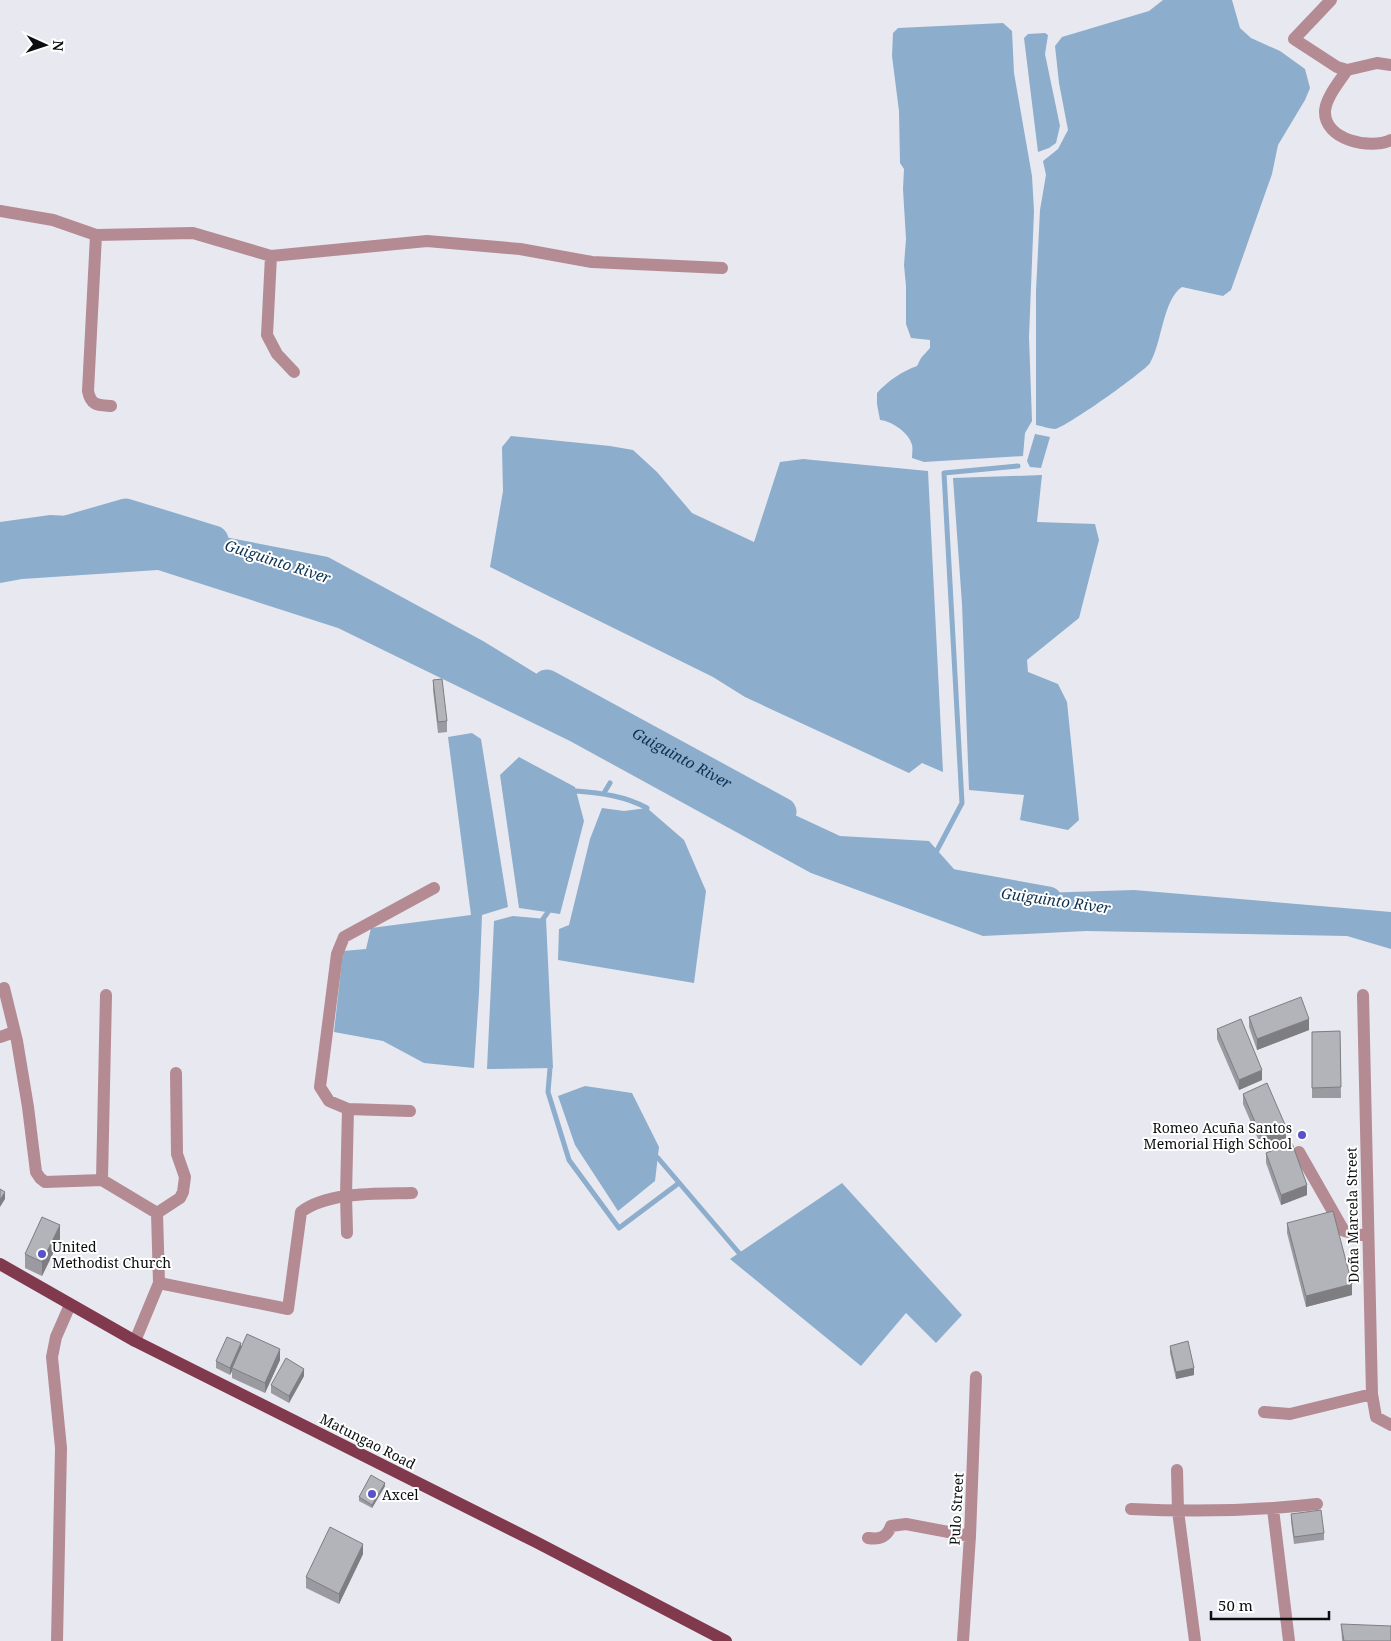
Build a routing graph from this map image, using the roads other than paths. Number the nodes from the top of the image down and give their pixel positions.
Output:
1 (1331, 0) edge
2 (1391, 65) edge
3 (1347, 70) junction
4 (1391, 140) edge
5 (0, 211) edge
6 (96, 235) junction
7 (271, 256) junction
8 (722, 268) dead end
9 (294, 372) dead end
10 (111, 406) dead end
11 (434, 888) dead end
12 (4, 988) dead end
13 (106, 995) dead end
14 (1363, 995) dead end
15 (14, 1032) junction
16 (0, 1038) edge
17 (176, 1073) dead end
18 (348, 1109) junction
19 (410, 1111) dead end
20 (1300, 1152) dead end
21 (102, 1180) junction
22 (412, 1193) dead end
23 (346, 1195) junction
24 (157, 1213) junction
25 (347, 1234) dead end
26 (1368, 1235) junction
27 (0, 1264) edge
28 (159, 1283) junction
29 (70, 1305) junction
30 (134, 1341) junction
31 (976, 1377) dead end
32 (1372, 1394) junction
33 (1264, 1412) dead end
34 (1391, 1426) edge
35 (1177, 1470) dead end
36 (1318, 1504) dead end
37 (1131, 1509) dead end
38 (1274, 1509) junction
39 (1178, 1511) junction
40 (970, 1536) junction
41 (868, 1538) dead end
42 (57, 1641) edge
43 (726, 1641) edge
44 (963, 1641) edge
45 (1195, 1641) edge
46 (1289, 1641) edge

1 - 3 street
2 - 3 street
3 - 4 street
5 - 6 street
6 - 7 street
6 - 10 street
7 - 8 street
7 - 9 street
11 - 18 street
12 - 15 street
13 - 21 street
14 - 26 street, Doña Marcela Street
15 - 16 street
15 - 21 street
17 - 24 street
18 - 19 street
18 - 23 street
20 - 26 street
21 - 24 street
22 - 23 street
23 - 25 street
23 - 28 street
24 - 28 street
26 - 32 street, Doña Marcela Street
27 - 29 main road, Matungao Road
28 - 30 street
29 - 30 main road, Matungao Road
29 - 42 street
30 - 43 main road, Matungao Road
31 - 40 street, Pulo Street
32 - 33 street
32 - 34 street, Doña Marcela Street
35 - 39 street
36 - 38 street
37 - 39 street
38 - 39 street
38 - 46 street
39 - 45 street
40 - 41 street
40 - 44 street, Pulo Street

